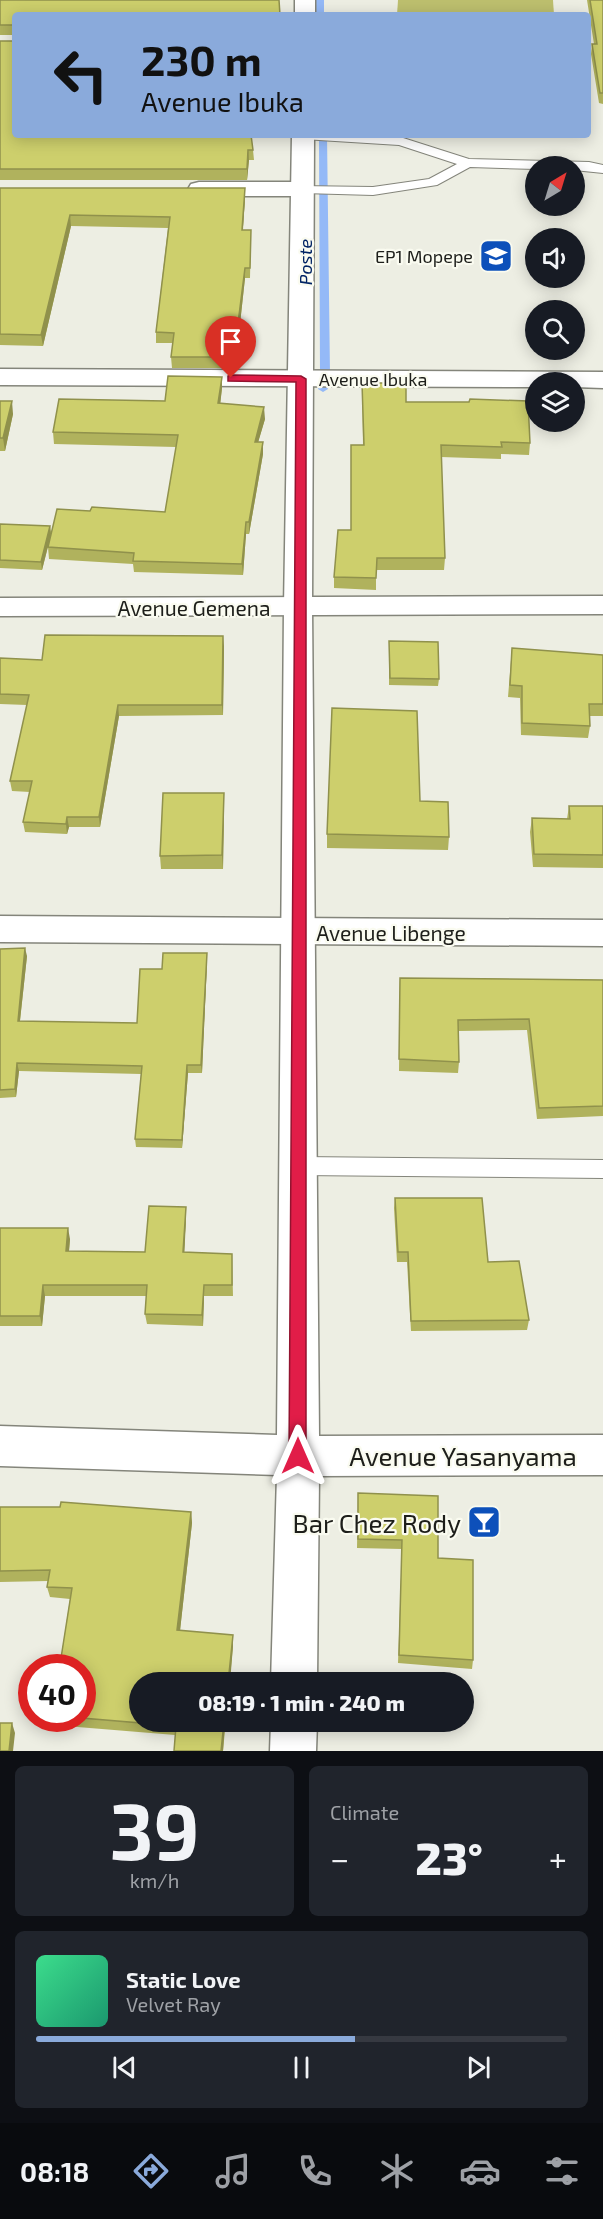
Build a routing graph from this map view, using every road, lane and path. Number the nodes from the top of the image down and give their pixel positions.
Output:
1 (303, 138) edge
2 (352, 138) edge
3 (468, 163) junction
4 (603, 169) edge
5 (175, 189) edge
6 (303, 189) junction
7 (0, 377) edge
8 (301, 379) junction
9 (603, 380) edge
10 (603, 605) edge
11 (0, 607) edge
12 (298, 607) junction
13 (0, 929) edge
14 (298, 932) junction
15 (603, 933) edge
16 (298, 1166) junction
17 (603, 1169) edge
18 (0, 1446) edge
19 (603, 1455) edge
20 (298, 1456) junction
21 (294, 1672) edge
22 (294, 1732) edge
23 (293, 1751) edge

1 - 6 street
2 - 3 lane
3 - 4 lane
3 - 6 lane
5 - 6 street
6 - 8 street
7 - 8 street, Avenue Ibuka
8 - 9 street, Avenue Ibuka
8 - 12 street
10 - 12 street, Avenue Gemena
11 - 12 street, Avenue Gemena
12 - 14 street
13 - 14 street, Avenue Libenge
14 - 15 street, Avenue Libenge
14 - 16 street
16 - 17 lane
16 - 20 street
18 - 20 street, Avenue Yasanyama
19 - 20 street, Avenue Yasanyama
20 - 21 street
22 - 23 street

